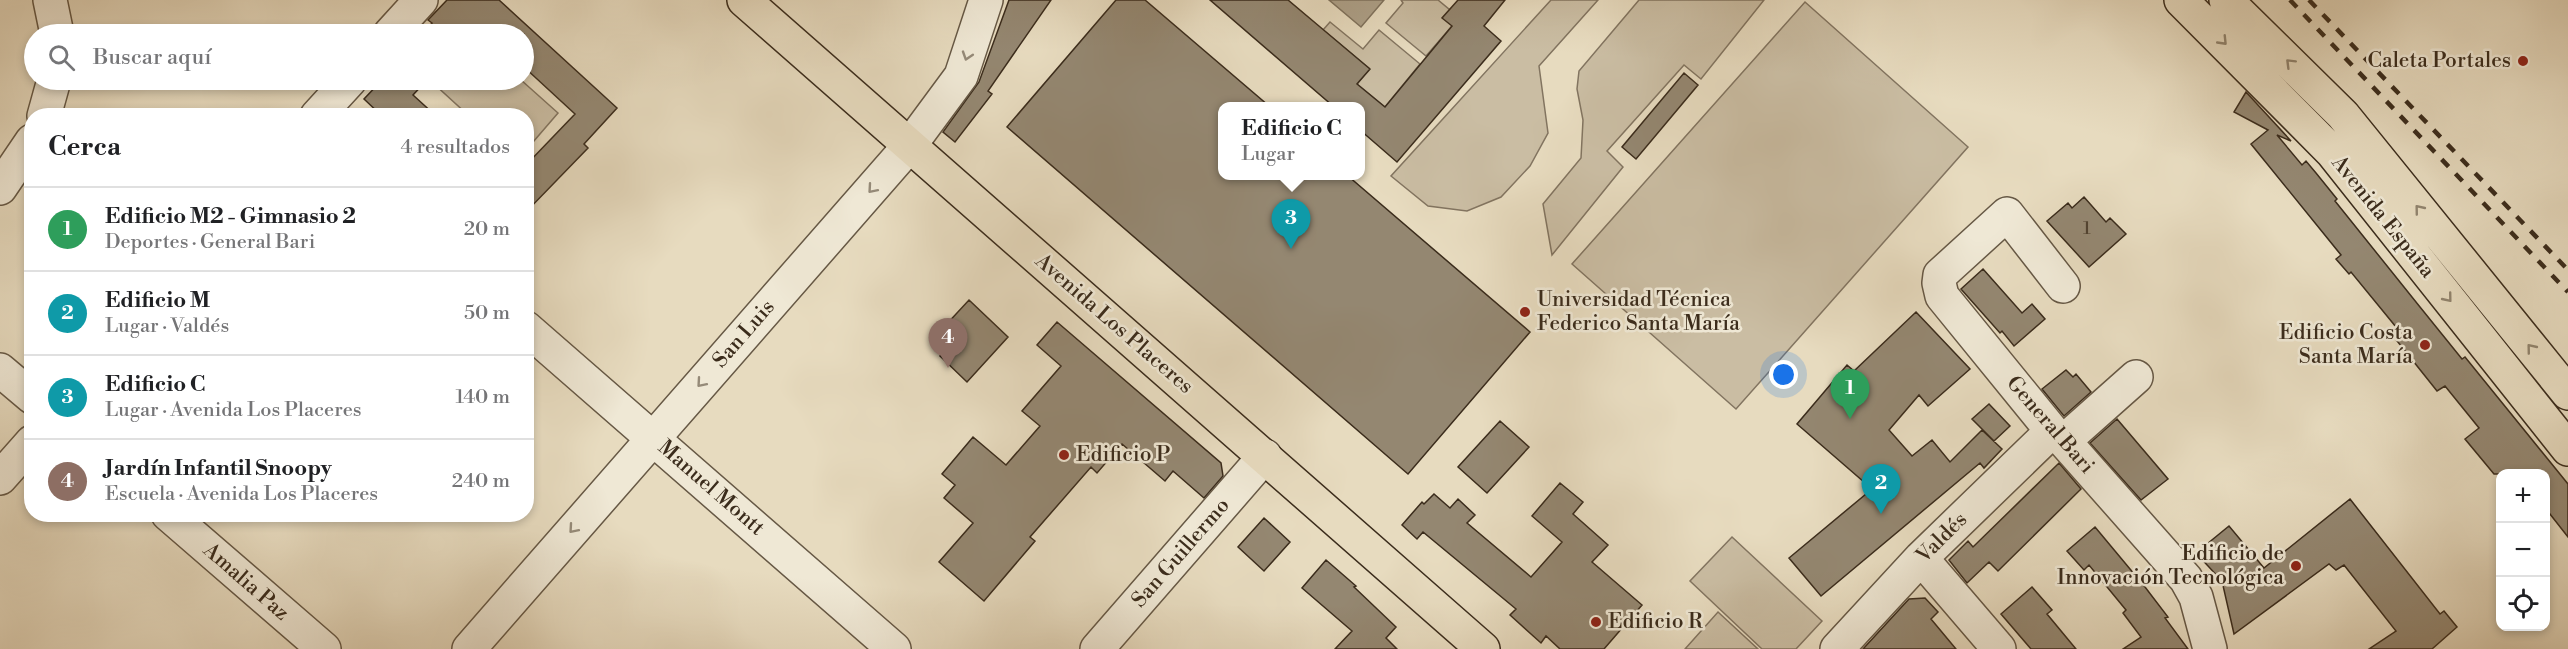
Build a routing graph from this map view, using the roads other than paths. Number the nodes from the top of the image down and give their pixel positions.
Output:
1 (50, 0) edge
2 (421, 0) edge
3 (744, 0) edge
4 (986, 0) edge
5 (2181, 0) edge
6 (2226, 0) edge
7 (55, 24) edge
8 (399, 24) edge
9 (51, 90) edge
10 (341, 90) edge
11 (46, 108) edge
12 (324, 108) edge
13 (910, 145) junction
14 (24, 153) edge
15 (0, 188) edge
16 (2063, 286) dead end
17 (534, 335) edge
18 (0, 370) edge
19 (2136, 377) dead end
20 (24, 390) edge
21 (2568, 393) edge
22 (2058, 436) junction
23 (653, 437) junction
24 (2568, 449) edge
25 (24, 451) edge
26 (1265, 456) junction
27 (0, 478) edge
28 (177, 522) edge
29 (1921, 558) junction
30 (324, 649) edge
31 (469, 649) edge
32 (894, 649) edge
33 (1097, 649) edge
34 (1483, 649) edge
35 (1837, 649) edge
36 (1999, 649) edge
37 (2210, 649) edge

1 - 7 street
2 - 8 street
3 - 13 main road, Avenida Los Placeres
4 -> 13 street, San Luis
5 -> 24 main road, Avenida España
21 -> 6 main road, Avenida España
9 - 11 street
10 - 12 street
13 -> 23 street, San Luis
13 - 26 main road, Avenida Los Placeres
14 - 15 street
16 - 22 street, General Bari
17 - 23 street, Manuel Montt
18 - 20 street
19 - 22 street, Valdés
22 - 29 street, Valdés
22 - 37 street, General Bari
23 -> 31 street, San Luis
23 - 32 street, Manuel Montt
25 - 27 street
26 - 33 street, San Guillermo
26 - 34 main road, Avenida Los Placeres
28 - 30 street, Amalia Paz
29 - 35 street, Valdés
29 - 36 street

